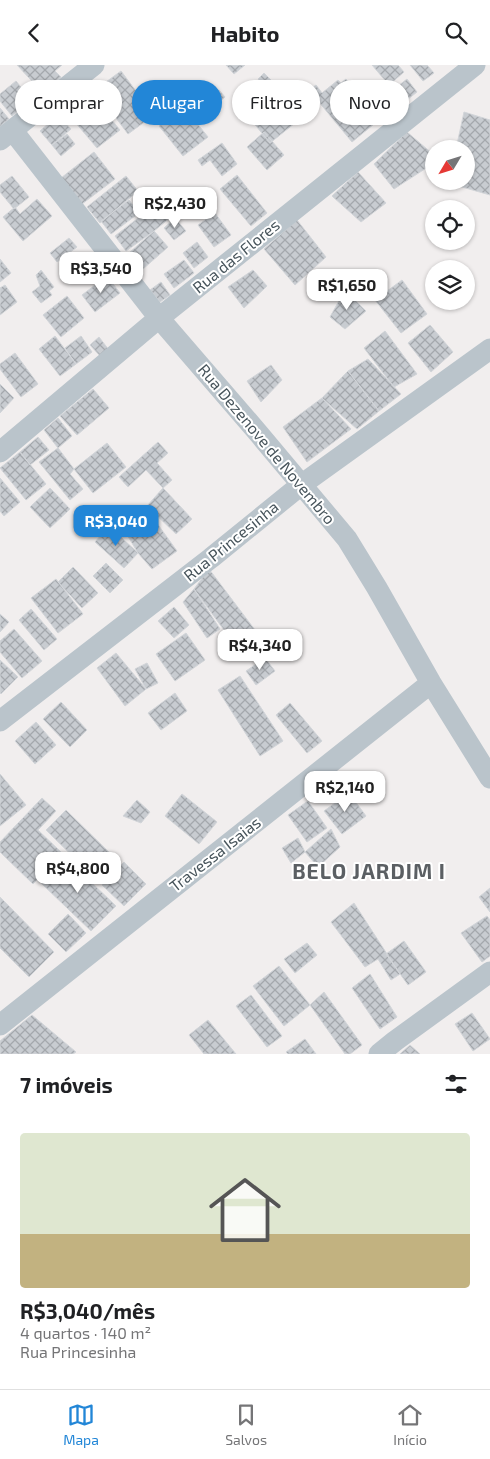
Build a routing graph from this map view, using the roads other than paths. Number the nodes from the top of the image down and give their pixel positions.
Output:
1 (94, 65) edge
2 (475, 65) edge
3 (6, 136) edge
4 (159, 318) junction
5 (490, 349) edge
6 (0, 452) edge
7 (301, 485) junction
8 (431, 683) junction
9 (0, 721) edge
10 (490, 778) edge
11 (490, 972) edge
12 (0, 1025) edge
13 (379, 1054) edge

1 - 3 street
2 - 4 street, Rua das Flores
3 - 4 street, Rua Dezenove de Novembro
4 - 6 street, Rua das Flores
4 - 7 street, Rua Dezenove de Novembro
5 - 7 street, Rua Princesinha
7 - 8 street, Rua Dezenove de Novembro
7 - 9 street, Rua Princesinha
8 - 10 street, Rua Dezenove de Novembro
8 - 12 street, Travessa Isaias
11 - 13 street

